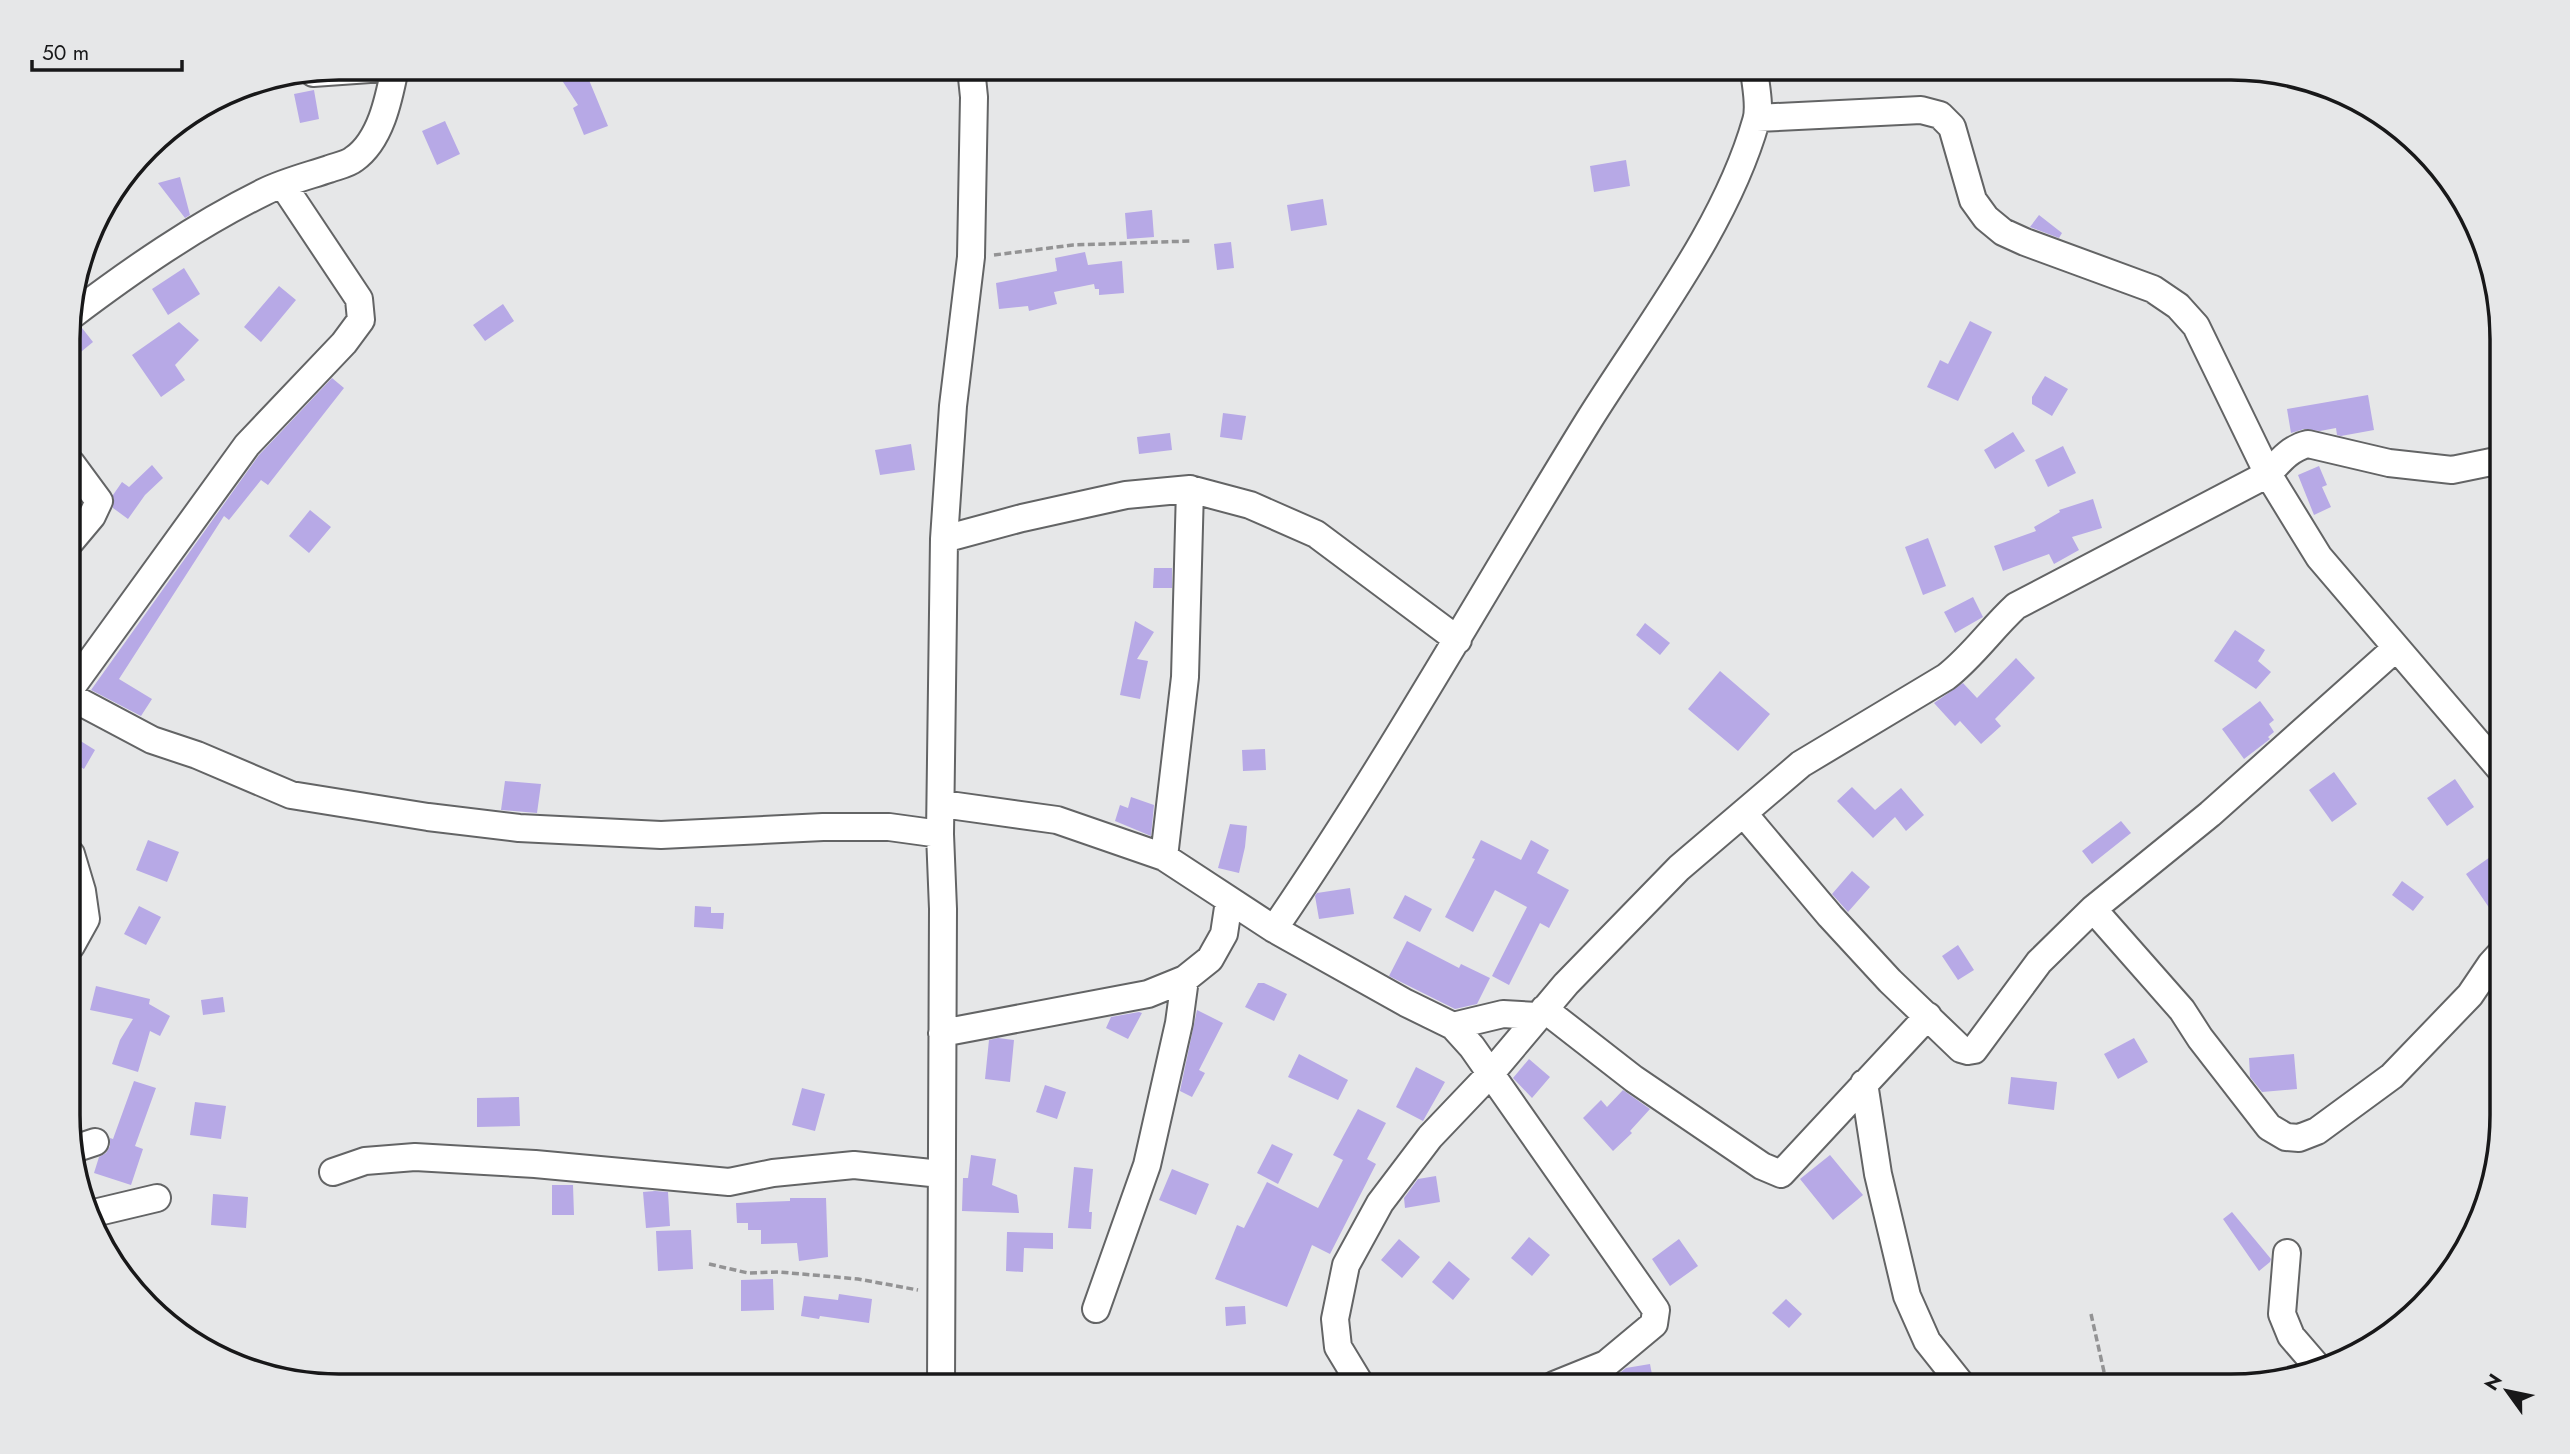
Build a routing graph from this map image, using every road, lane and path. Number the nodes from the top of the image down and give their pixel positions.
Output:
1 (392, 80) edge
2 (972, 80) edge
3 (1755, 80) edge
4 (1757, 118) junction
5 (283, 185) junction
6 (1190, 241) dead end
7 (971, 257) junction
8 (83, 308) edge
9 (2490, 462) edge
10 (2268, 474) junction
11 (80, 475) edge
12 (1190, 489) junction
13 (80, 530) edge
14 (944, 539) junction
15 (1458, 640) junction
16 (2396, 648) junction
17 (80, 676) edge
18 (80, 702) edge
19 (2490, 757) edge
20 (942, 804) junction
21 (1744, 814) junction
22 (940, 834) junction
23 (1164, 857) junction
24 (80, 884) edge
25 (1229, 901) junction
26 (80, 903) edge
27 (2093, 909) junction
28 (1274, 929) junction
29 (2490, 965) edge
30 (1185, 979) junction
31 (1541, 1012) junction
32 (1928, 1016) junction
33 (1452, 1026) junction
34 (942, 1033) junction
35 (1491, 1073) junction
36 (1864, 1083) junction
37 (333, 1172) dead end
38 (941, 1174) junction
39 (157, 1198) dead end
40 (99, 1212) edge
41 (2287, 1253) dead end
42 (709, 1264) dead end
43 (940, 1294) junction
44 (1096, 1309) dead end
45 (2091, 1314) dead end
46 (2312, 1361) edge
47 (941, 1374) edge
48 (1355, 1374) edge
49 (1581, 1374) edge
50 (1953, 1374) edge
51 (2105, 1374) edge

1 - 5 street
2 - 7 street
3 - 4 street
4 - 10 street
4 - 15 street
5 - 8 street
5 - 17 street
6 - 7 path
7 - 14 street
9 - 10 street
10 - 16 street
10 - 21 street
11 - 13 street
12 - 14 street
12 - 15 street
12 - 23 street
14 - 20 street
15 - 28 street
16 - 19 street
16 - 27 street
18 - 22 street
20 - 22 street
20 - 23 street
21 - 31 street
21 - 32 street
22 - 34 street
23 - 25 street
24 - 26 street
25 - 28 street
25 - 30 street
27 - 29 street
27 - 32 street
28 - 33 street
30 - 34 street
30 - 44 street
31 - 33 street
31 - 35 street
31 - 36 street
32 - 36 street
33 - 35 street
34 - 38 street
35 - 48 street
35 - 49 street
36 - 50 street
37 - 38 street
38 - 43 street
39 - 40 street
41 - 46 street
42 - 43 path
43 - 47 street
45 - 51 path

